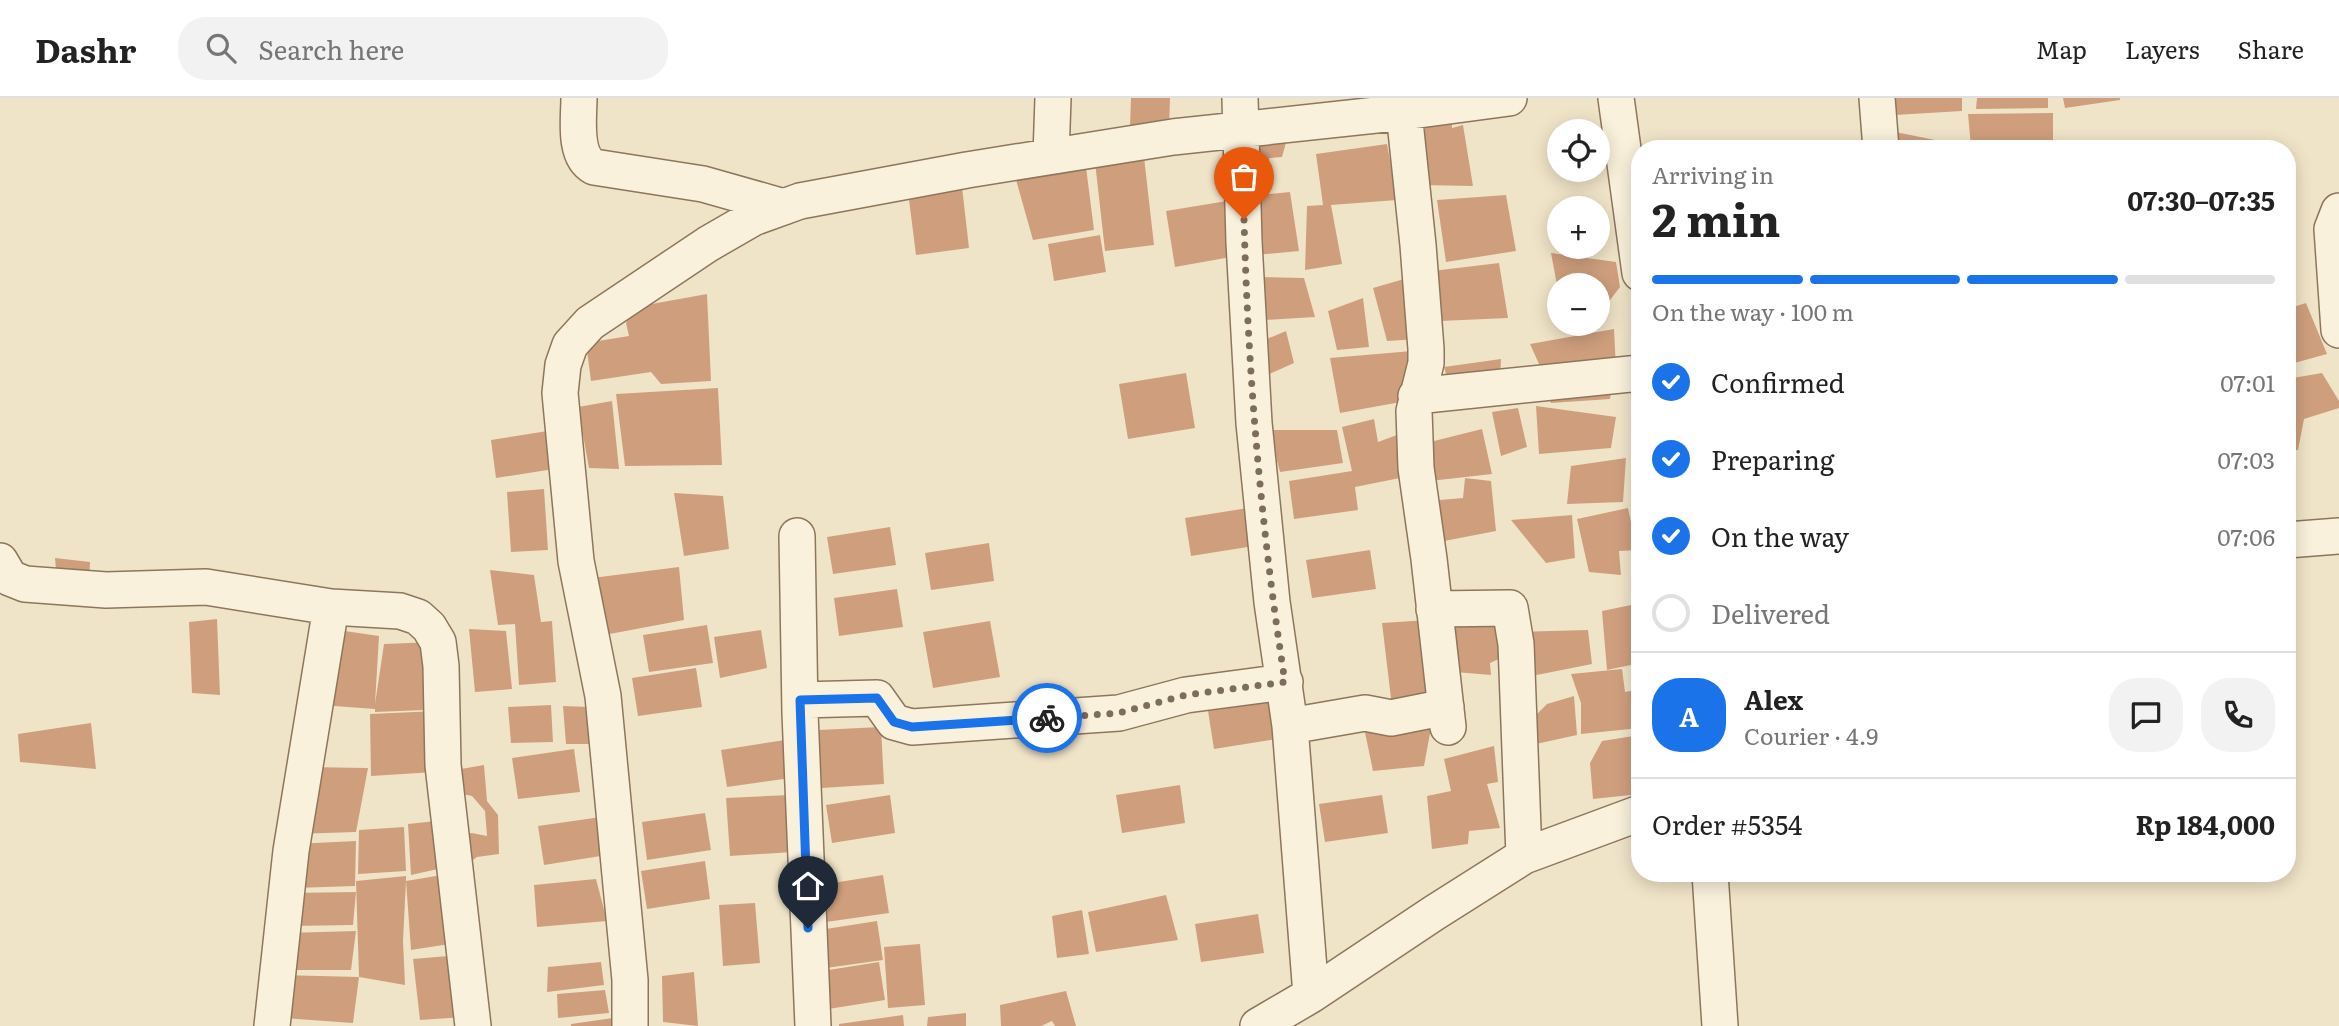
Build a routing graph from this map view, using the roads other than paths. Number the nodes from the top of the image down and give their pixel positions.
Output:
1 (579, 98) edge
2 (1053, 98) edge
3 (1509, 98) edge
4 (1616, 98) edge
5 (1877, 98) edge
6 (1404, 112) junction
7 (1240, 114) edge
8 (1880, 140) edge
9 (1051, 156) junction
10 (1631, 193) edge
11 (784, 207) junction
12 (2339, 211) edge
13 (2339, 330) edge
14 (1631, 374) edge
15 (1416, 396) junction
16 (797, 536) dead end
17 (2339, 536) edge
18 (2296, 539) edge
19 (0, 561) edge
20 (331, 607) junction
21 (1434, 608) junction
22 (1285, 682) junction
23 (800, 700) junction
24 (1290, 726) junction
25 (1631, 816) edge
26 (1524, 856) junction
27 (1711, 882) edge
28 (1311, 995) junction
29 (272, 1026) edge
30 (473, 1026) edge
31 (630, 1026) edge
32 (813, 1026) edge
33 (1258, 1026) edge
34 (1720, 1026) edge

1 - 11 street
2 - 9 street
3 - 6 street
4 - 10 street
5 - 8 street
6 - 7 street
6 - 15 street
7 - 9 street
7 - 22 street
9 - 11 street
11 - 31 street
12 - 13 street
14 - 15 street
15 - 21 street
16 - 23 street
17 - 18 street
19 - 20 street
20 - 29 street
20 - 30 street
21 - 24 street
21 - 26 street
22 - 23 street
22 - 24 street
23 - 32 street
24 - 28 street
25 - 26 street
26 - 28 street
27 - 34 street
28 - 33 street

